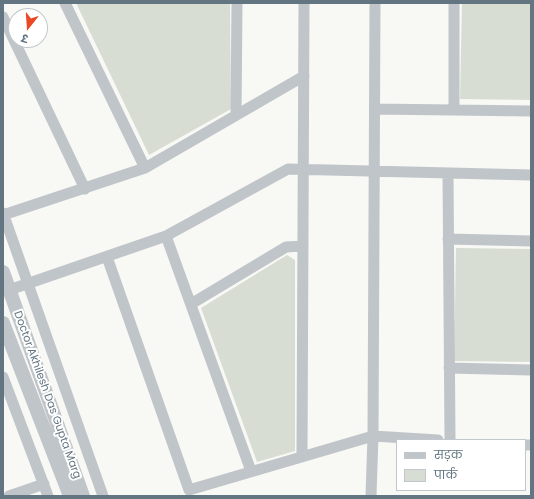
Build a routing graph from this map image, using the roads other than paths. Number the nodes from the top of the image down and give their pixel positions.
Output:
1 (65, 3) edge
2 (238, 3) edge
3 (304, 3) edge
4 (375, 3) edge
5 (454, 3) edge
6 (3, 17) edge
7 (304, 76) junction
8 (375, 109) junction
9 (454, 110) junction
10 (531, 111) edge
11 (236, 115) junction
12 (145, 168) junction
13 (303, 169) junction
14 (374, 171) junction
15 (448, 173) junction
16 (531, 175) edge
17 (85, 188) junction
18 (3, 214) edge
19 (166, 236) junction
20 (448, 239) junction
21 (531, 241) edge
22 (303, 246) junction
23 (106, 256) junction
24 (3, 272) edge
25 (28, 284) junction
26 (9, 290) junction
27 (191, 304) junction
28 (3, 323) edge
29 (449, 368) junction
30 (531, 370) edge
31 (3, 377) edge
32 (55, 419) junction
33 (40, 420) junction
34 (20, 422) junction
35 (373, 436) junction
36 (422, 439) edge
37 (450, 439) edge
38 (302, 456) junction
39 (251, 471) junction
40 (44, 484) junction
41 (9, 496) edge
42 (48, 496) edge
43 (70, 496) edge
44 (83, 496) edge
45 (103, 496) edge
46 (371, 496) edge

1 - 12 street
2 - 11 street
3 - 7 street
4 - 8 street
5 - 9 street
6 - 17 street
7 - 11 street
7 - 13 street
8 - 9 street
8 - 14 street
9 - 10 street
11 - 12 street
12 - 17 street
13 - 14 street
13 - 19 street
13 - 22 street
14 - 15 street
14 - 35 street
15 - 16 street
15 - 20 street
17 - 18 street
18 - 25 street
19 - 23 street
19 - 27 street
20 - 21 street
20 - 29 street
22 - 27 street
22 - 38 street
23 - 25 street
23 - 39 street
24 - 26 street, Doctor Akhilesh Das Gupta Marg
25 - 26 street
25 - 45 street
26 - 32 street, Doctor Akhilesh Das Gupta Marg
27 - 39 street
28 - 33 street, Doctor Akhilesh Das Gupta Marg
29 - 30 street
29 - 37 street
31 - 34 street
32 - 33 street
32 - 44 street, Doctor Akhilesh Das Gupta Marg
33 - 34 street
33 - 43 street, Doctor Akhilesh Das Gupta Marg
34 - 40 street
35 - 36 street
35 - 38 street
35 - 46 street
38 - 39 street
40 - 41 street
40 - 42 street

